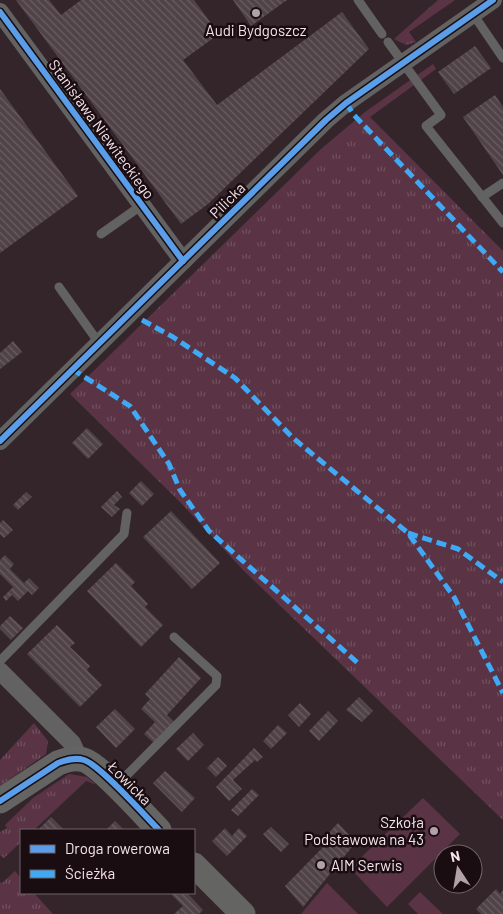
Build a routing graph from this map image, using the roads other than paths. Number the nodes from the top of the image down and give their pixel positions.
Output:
1 (358, 0) edge
2 (492, 0) edge
3 (0, 12) edge
4 (473, 14) junction
5 (382, 34) dead end
6 (388, 42) dead end
7 (503, 58) edge
8 (404, 62) junction
9 (503, 183) edge
10 (482, 197) junction
11 (142, 205) junction
12 (503, 223) edge
13 (101, 234) dead end
14 (183, 261) junction
15 (59, 288) dead end
16 (99, 343) junction
17 (0, 441) edge
18 (127, 513) dead end
19 (174, 637) dead end
20 (0, 661) edge
21 (0, 671) edge
22 (79, 759) junction
23 (116, 787) junction
24 (0, 801) edge
25 (158, 829) edge
26 (195, 866) edge
27 (243, 914) edge

1 - 5 lane
2 - 4 street, Pilicka
3 - 11 street, Stanisława Niewiteckiego
4 - 7 lane
4 - 8 street, Pilicka
6 - 8 lane
8 - 10 lane
8 - 14 street, Pilicka
9 - 10 lane
10 - 12 lane
11 - 13 lane
11 - 14 street, Stanisława Niewiteckiego
14 - 16 street, Pilicka
15 - 16 lane
16 - 17 street, Pilicka
18 - 20 lane
19 - 23 lane
21 - 22 street, Łowicka
22 - 23 street, Łowicka
22 - 24 street
23 - 25 street, Łowicka
26 - 27 street

